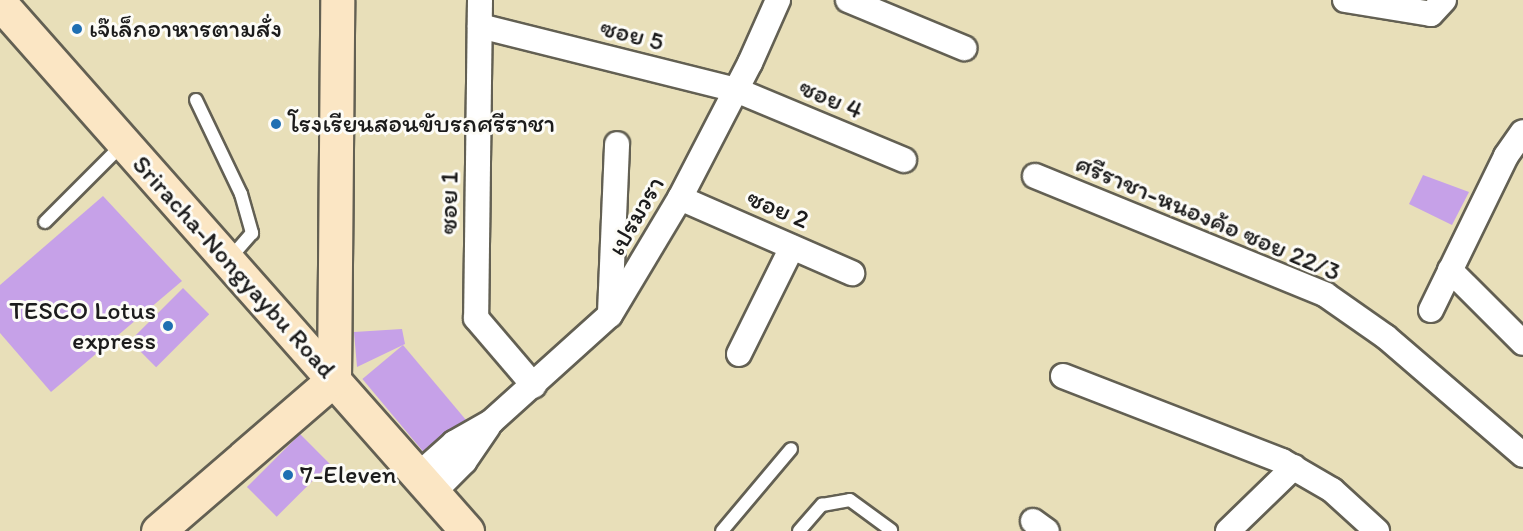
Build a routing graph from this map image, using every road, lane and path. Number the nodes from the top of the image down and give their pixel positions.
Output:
1 (337, 0) edge
2 (480, 0) edge
3 (778, 0) edge
4 (848, 0) edge
5 (1345, 0) edge
6 (1444, 0) edge
7 (0, 3) edge
8 (480, 26) junction
9 (964, 48) dead end
10 (736, 90) junction
11 (196, 99) dead end
12 (1523, 132) edge
13 (124, 143) junction
14 (617, 144) dead end
15 (904, 160) dead end
16 (1515, 161) edge
17 (1035, 176) dead end
18 (681, 198) junction
19 (45, 222) dead end
20 (792, 247) junction
21 (228, 260) junction
22 (1450, 270) junction
23 (852, 273) dead end
24 (1431, 310) dead end
25 (610, 315) junction
26 (1523, 343) edge
27 (739, 354) dead end
28 (1064, 376) dead end
29 (334, 379) junction
30 (534, 386) junction
31 (791, 449) dead end
32 (1523, 455) edge
33 (1294, 468) junction
34 (425, 485) junction
35 (891, 530) edge
36 (158, 531) edge
37 (466, 531) edge
38 (722, 531) edge
39 (799, 531) edge
40 (1228, 531) edge
41 (1377, 531) edge

1 - 29 main road
2 - 8 street, ซอย 1
3 - 10 street, เปรมวรา
4 - 9 street
5 - 6 street
7 - 13 main road, Sriracha-Nongyaybu Road
8 - 10 street, ซอย 5
8 - 30 street, ซอย 1
10 - 15 street, ซอย 4
10 - 18 street, เปรมวรา
11 - 21 lane
12 - 16 street
13 - 19 lane
13 - 21 main road, Sriracha-Nongyaybu Road
14 - 25 street
16 - 22 street
17 - 32 street, ศรีราชา-หนองค้อ ซอย 22/3
18 - 20 street, ซอย 2
18 - 25 street, เปรมวรา
20 - 23 street, ซอย 2
20 - 27 street
21 - 29 main road, Sriracha-Nongyaybu Road
22 - 24 street
22 - 26 street
25 - 30 street, เปรมวรา
28 - 33 street
29 - 34 main road, Sriracha-Nongyaybu Road
29 - 36 main road
30 - 34 street, เปรมวรา
31 - 38 lane
33 - 40 street
33 - 41 street
34 - 37 main road, Sriracha-Nongyaybu Road
35 - 39 lane

